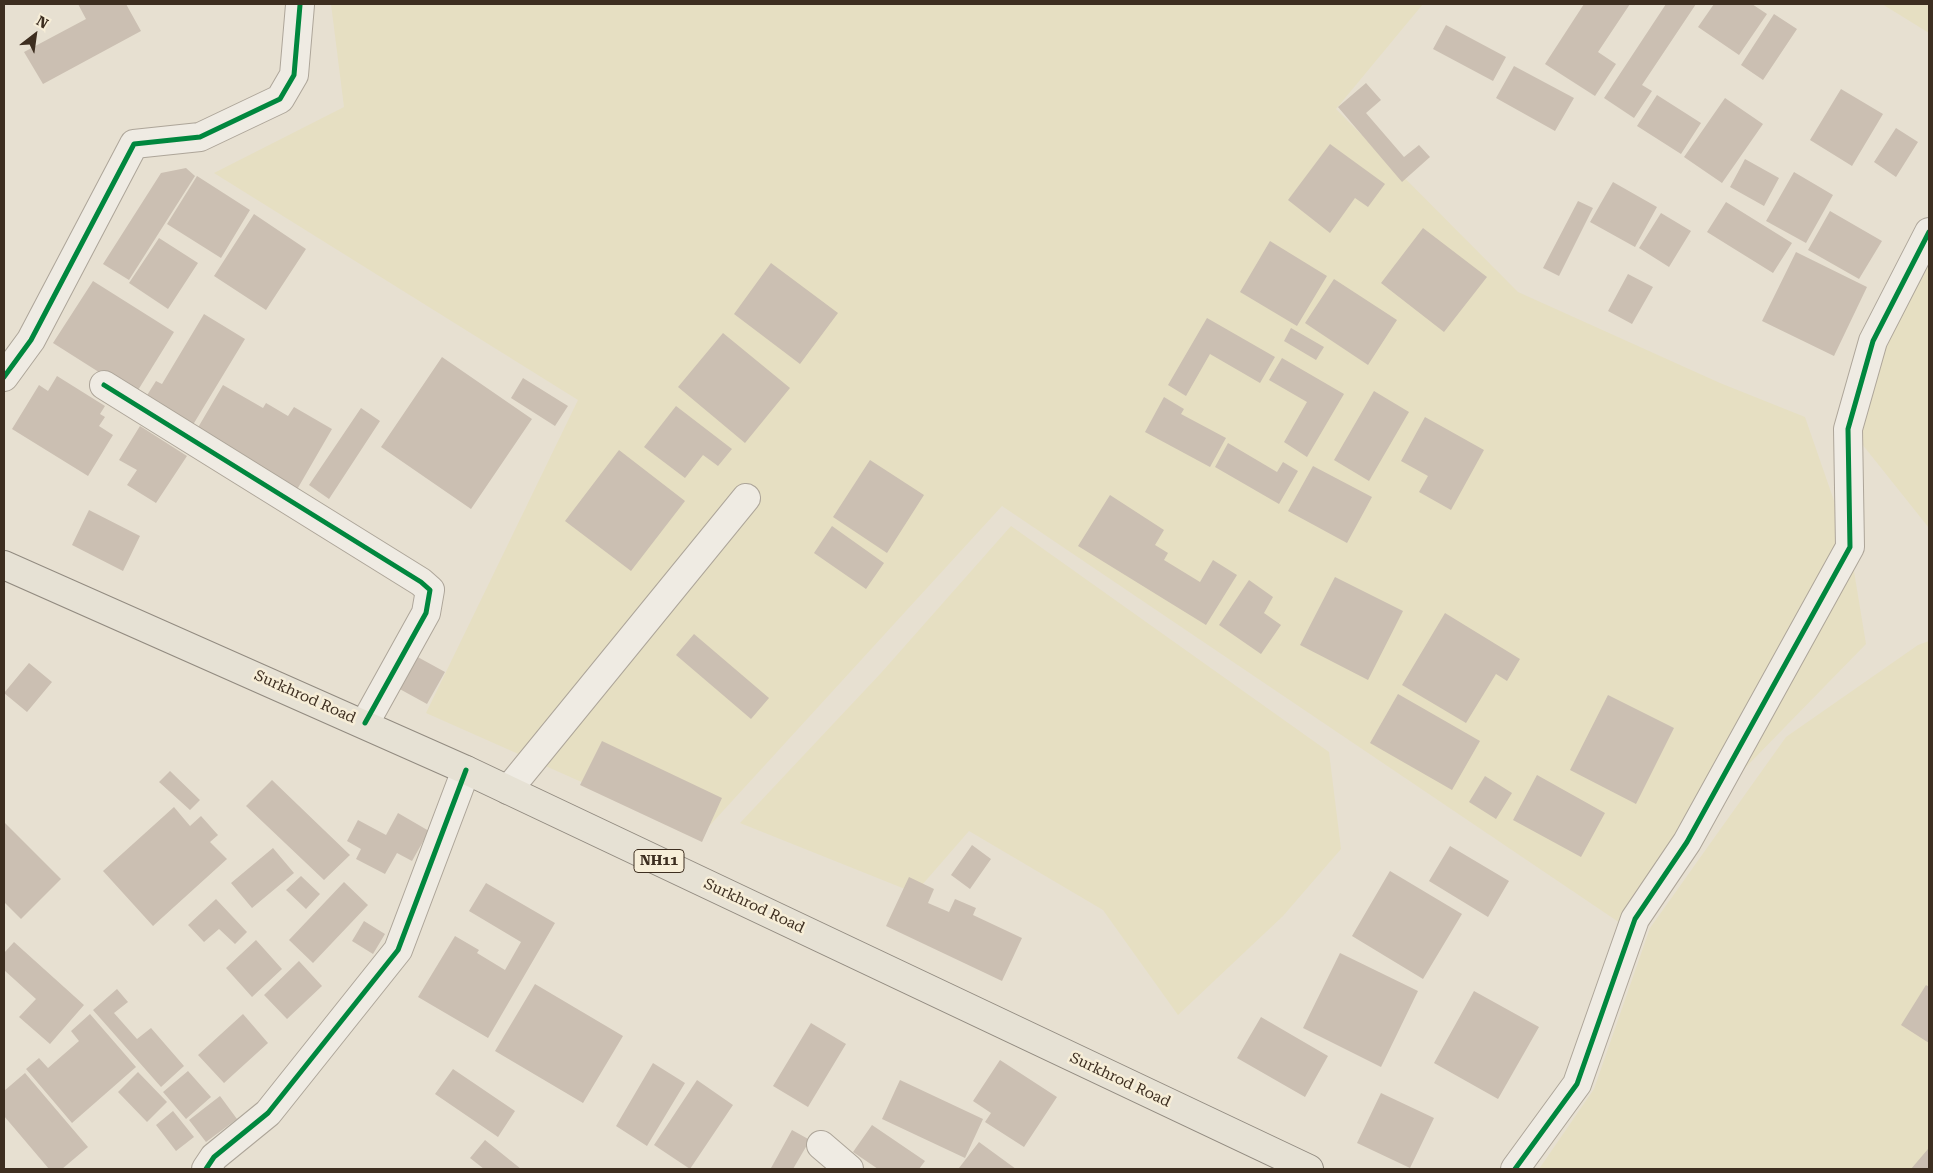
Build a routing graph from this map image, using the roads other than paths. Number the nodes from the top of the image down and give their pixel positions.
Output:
1 (300, 5) dead end
2 (1929, 232) edge
3 (4, 377) edge
4 (104, 385) dead end
5 (746, 498) dead end
6 (4, 564) edge
7 (365, 723) junction
8 (466, 770) junction
9 (508, 790) junction
10 (821, 1145) dead end
11 (206, 1169) edge
12 (849, 1169) edge
13 (1309, 1169) edge
14 (1516, 1169) edge

1 - 3 street
2 - 14 street
4 - 7 street
5 - 9 street
6 - 7 main road, Surkhrod Road / NH11
7 - 8 main road, Surkhrod Road / NH11
8 - 9 main road, Surkhrod Road / NH11
8 - 11 street
9 - 13 main road, Surkhrod Road / NH11
10 - 12 street

